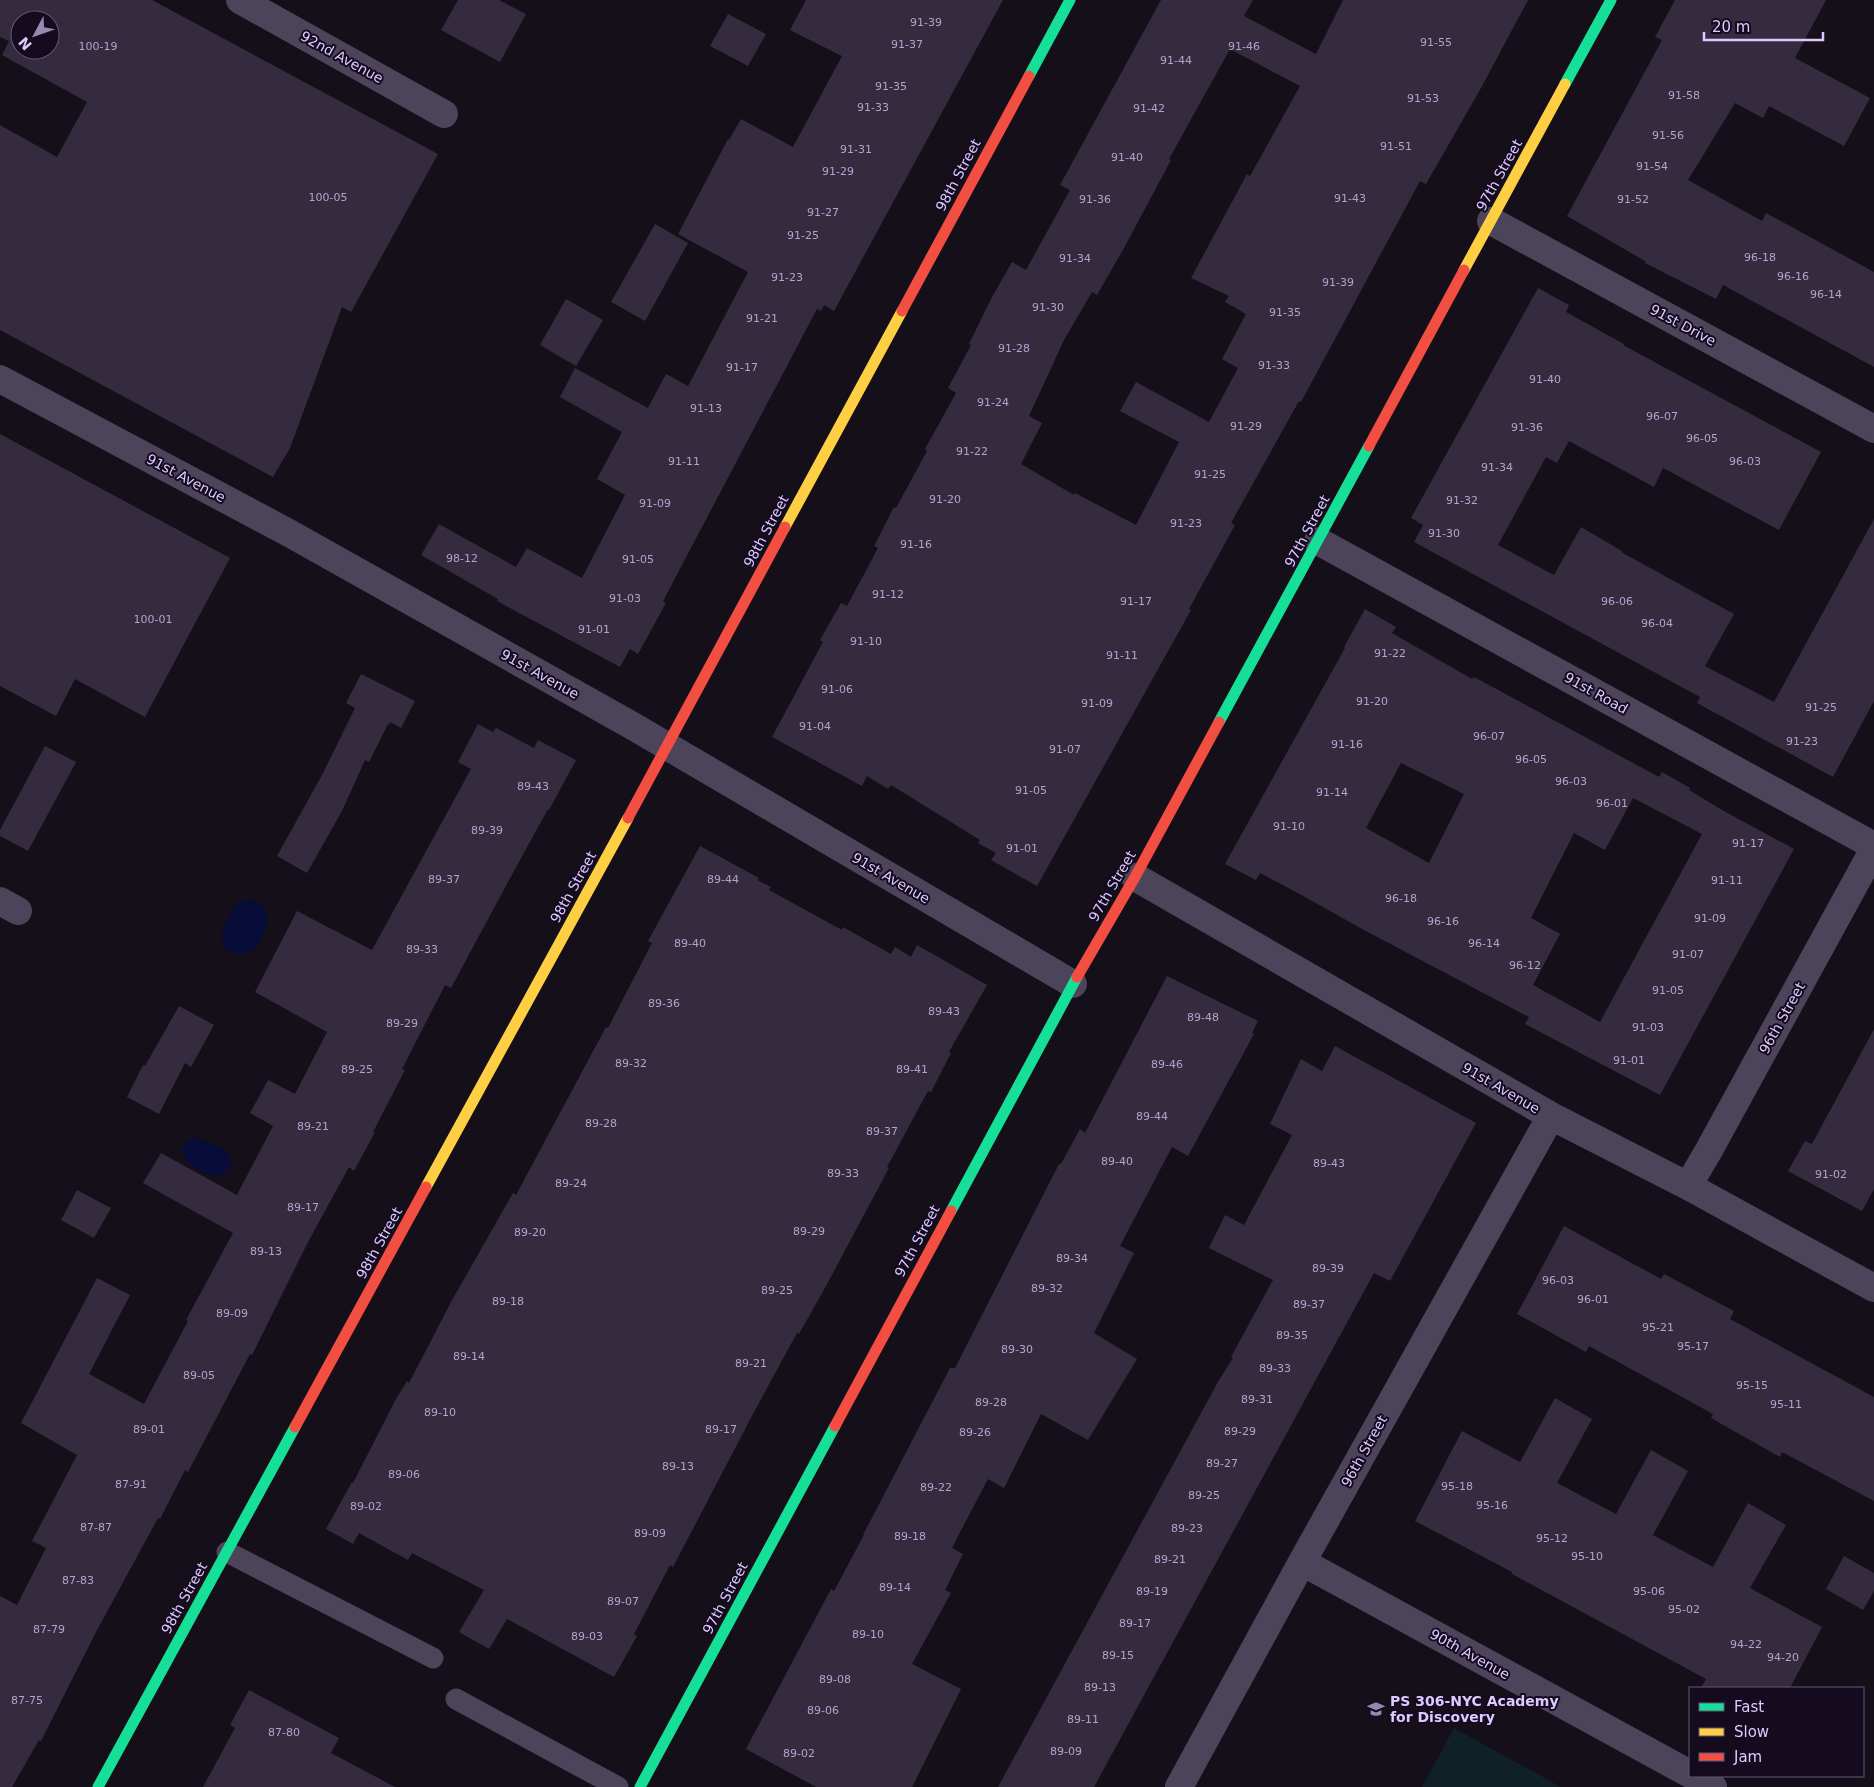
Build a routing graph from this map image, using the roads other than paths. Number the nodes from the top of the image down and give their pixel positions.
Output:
1 (240, 0) edge
2 (1070, 0) edge
3 (1611, 0) edge
4 (444, 114) dead end
5 (1491, 221) junction
6 (0, 379) edge
7 (1874, 429) edge
8 (1318, 541) junction
9 (667, 746) junction
10 (1874, 847) edge
11 (1135, 877) junction
12 (1073, 984) junction
13 (1551, 1116) junction
14 (1688, 1186) junction
15 (1874, 1288) edge
16 (227, 1552) junction
17 (1302, 1562) junction
18 (433, 1658) dead end
19 (456, 1699) dead end
20 (1689, 1773) edge
21 (1696, 1777) edge
22 (639, 1786) edge
23 (98, 1787) edge
24 (1180, 1787) edge
25 (1713, 1787) edge

1 - 4 street, 92nd Avenue
2 - 9 street, 98th Street
3 - 5 street, 97th Street
5 - 7 street, 91st Drive
5 - 8 street, 97th Street
6 - 9 street, 91st Avenue
8 - 10 street, 91st Road
8 - 11 street, 97th Street
9 - 12 street, 91st Avenue
9 - 16 street, 98th Street
10 - 14 street, 96th Street
11 - 12 street, 97th Street
11 - 13 street, 91st Avenue
12 - 22 street, 97th Street
13 - 14 street, 91st Avenue
13 - 17 street, 96th Street
14 - 15 street, 91st Avenue
16 - 18 lane
16 - 23 street, 98th Street
17 - 20 street, 90th Avenue
17 - 24 street, 96th Street
19 - 22 lane
21 - 25 street, 90th Avenue

